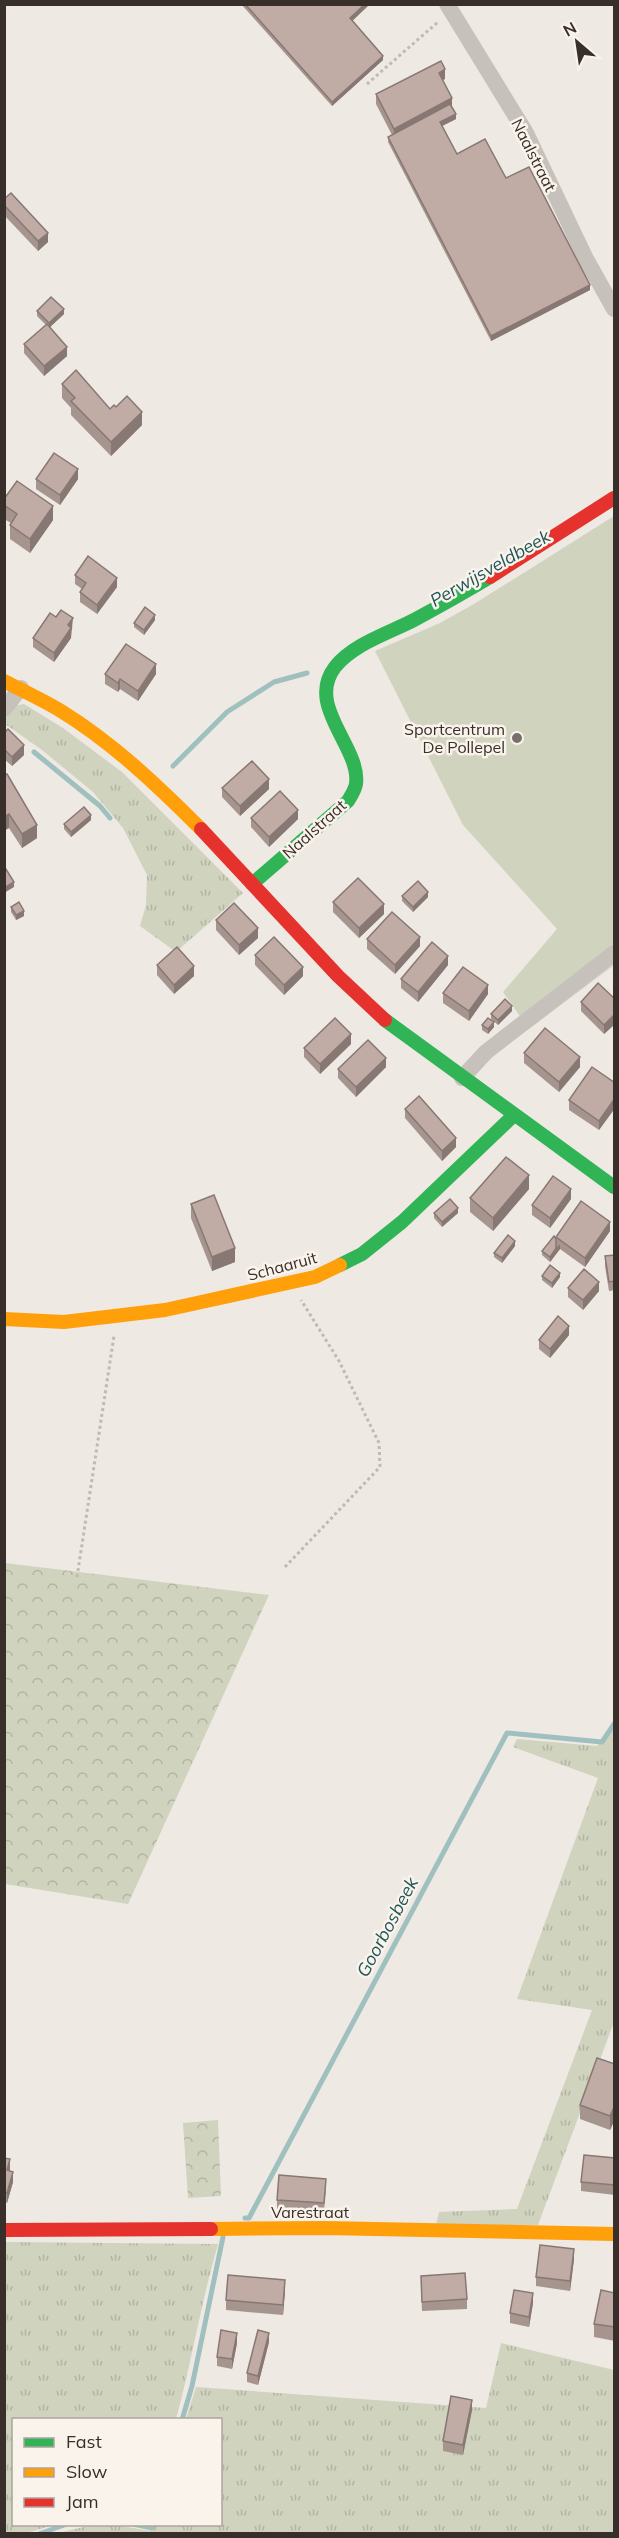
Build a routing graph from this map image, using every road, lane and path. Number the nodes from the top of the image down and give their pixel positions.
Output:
1 (448, 7) edge
2 (368, 84) dead end
3 (615, 309) edge
4 (615, 498) edge
5 (4, 681) edge
6 (21, 688) junction
7 (4, 709) edge
8 (252, 884) junction
9 (615, 953) edge
10 (462, 1078) junction
11 (514, 1115) junction
12 (615, 1187) edge
13 (290, 1283) junction
14 (117, 1316) junction
15 (4, 1319) edge
16 (285, 1567) dead end
17 (77, 1577) dead end
18 (4, 2230) edge
19 (615, 2234) edge

1 - 2 path
1 - 3 street, Naalstraat
4 - 8 street, Naalstraat
5 - 6 street
6 - 7 street
6 - 8 street
8 - 10 street
9 - 10 street
10 - 11 street
11 - 12 street
11 - 13 street, Schaaruit
13 - 14 street, Schaaruit
13 - 16 path
14 - 15 street, Schaaruit
14 - 17 path
18 - 19 street, Varestraat

